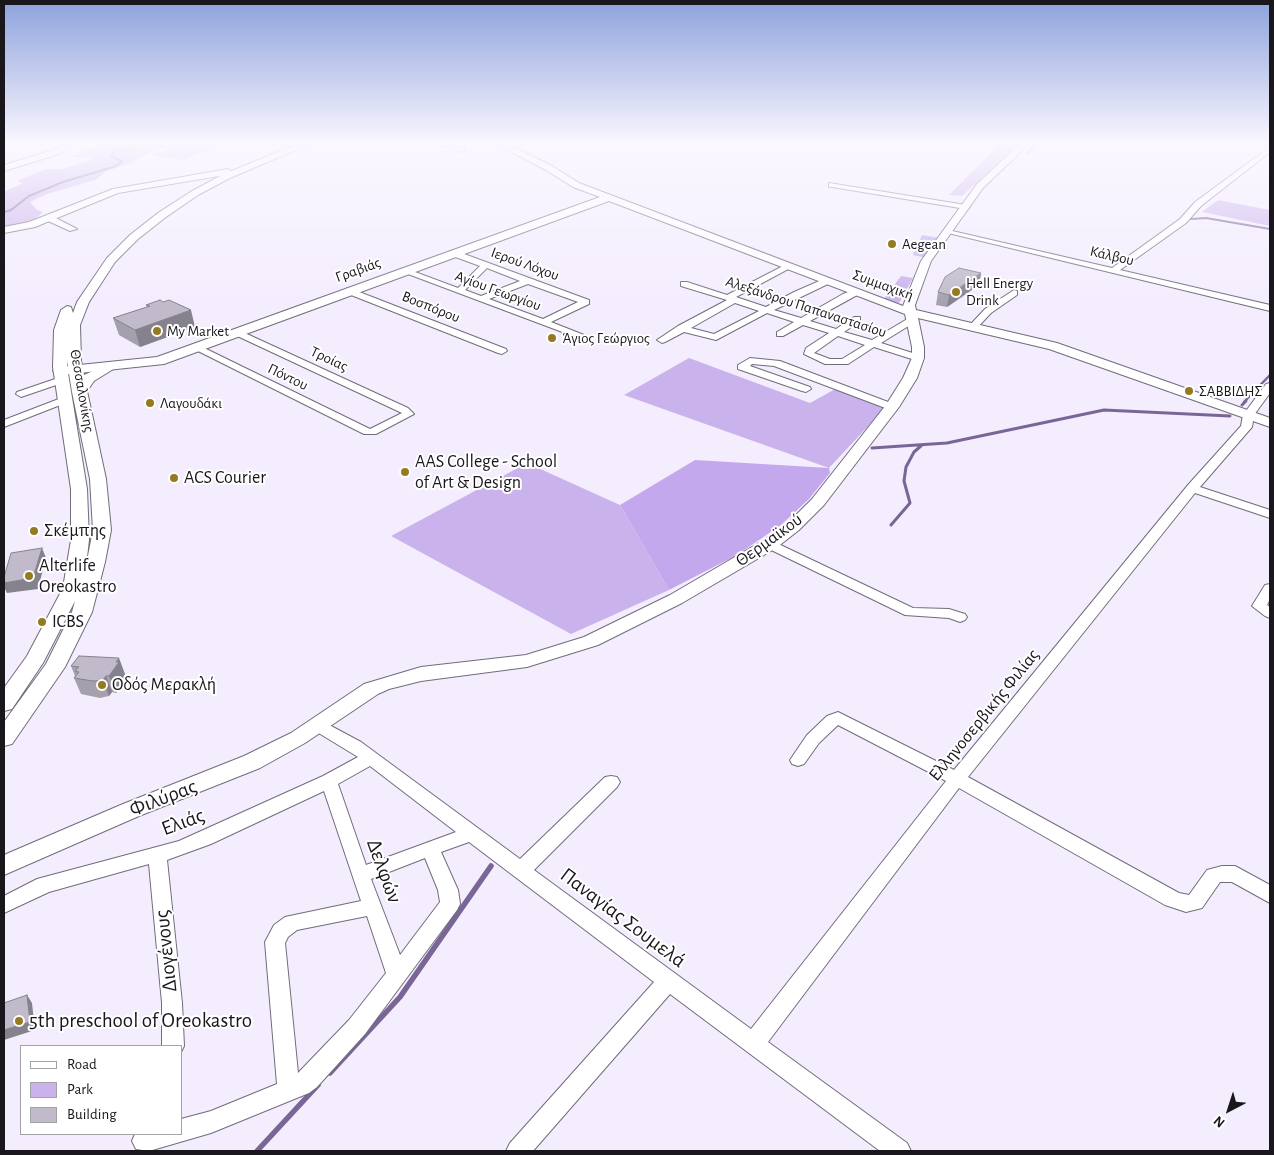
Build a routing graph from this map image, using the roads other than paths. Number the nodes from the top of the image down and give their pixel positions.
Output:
1 (102, 197) edge
2 (180, 197) edge
3 (190, 197) edge
4 (610, 197) joint
5 (904, 197) edge
6 (973, 197) edge
7 (1207, 197) edge
8 (966, 207) junction
9 (50, 218) junction
10 (73, 229) dead end
11 (4, 230) edge
12 (948, 232) junction
13 (453, 253) junction
14 (485, 265) junction
15 (788, 267) junction
16 (404, 271) junction
17 (1113, 271) junction
18 (527, 281) junction
19 (827, 281) junction
20 (684, 284) dead end
21 (349, 291) junction
22 (460, 291) junction
23 (856, 292) junction
24 (1014, 293) dead end
25 (730, 299) junction
26 (482, 300) junction
27 (1270, 308) edge
28 (767, 310) junction
29 (911, 316) junction
30 (857, 319) dead end
31 (543, 322) junction
32 (802, 322) junction
33 (681, 328) junction
34 (972, 328) junction
35 (236, 332) junction
36 (836, 332) junction
37 (780, 334) dead end
38 (584, 337) dead end
39 (662, 340) dead end
40 (874, 344) junction
41 (195, 347) junction
42 (502, 352) dead end
43 (918, 358) junction
44 (112, 366) junction
45 (66, 374) junction
46 (1270, 386) edge
47 (806, 389) dead end
48 (79, 392) junction
49 (22, 394) dead end
50 (64, 400) junction
51 (892, 407) junction
52 (409, 413) joint
53 (1249, 415) junction
54 (1270, 423) edge
55 (4, 424) edge
56 (1192, 488) junction
57 (1270, 514) edge
58 (770, 544) junction
59 (1270, 588) edge
60 (1270, 613) edge
61 (960, 617) dead end
62 (4, 704) edge
63 (318, 725) junction
64 (4, 738) edge
65 (370, 758) junction
66 (798, 760) dead end
67 (957, 779) junction
68 (329, 781) junction
69 (611, 782) dead end
70 (472, 833) junction
71 (430, 849) junction
72 (157, 855) junction
73 (4, 864) edge
74 (520, 871) junction
75 (360, 875) junction
76 (1270, 894) edge
77 (4, 905) edge
78 (373, 907) junction
79 (397, 976) junction
80 (668, 981) junction
81 (753, 1044) junction
82 (173, 1045) edge
83 (289, 1090) junction
84 (182, 1130) edge
85 (167, 1135) edge
86 (144, 1142) edge
87 (518, 1151) edge
88 (899, 1151) edge

1 - 9 street
2 - 45 main road, Θεσσαλονίκης
3 - 45 main road, Θεσσαλονίκης
4 - 13 street, Γραβιάς
4 - 15 street, Συμμαχική
5 - 8 street
6 - 8 street
7 - 17 street
8 - 12 street
9 - 10 street
9 - 11 street
12 - 17 street, Κάλβου
12 - 29 street
13 - 14 street, Ιερού Λόχου
13 - 16 street, Γραβιάς
14 - 18 street, Ιερού Λόχου
14 - 22 street
15 - 19 street, Συμμαχική
15 - 25 street
16 - 21 street, Γραβιάς
16 - 22 street, Αγίου Γεωργίου
17 - 27 street, Κάλβου
18 - 26 street
18 - 31 street, Ιερού Λόχου
19 - 23 street, Συμμαχική
19 - 28 street
20 - 25 street, Αλεξάνδρου Παπαναστασίου
21 - 35 street, Γραβιάς
21 - 42 street, Βοσπόρου
22 - 26 street, Αγίου Γεωργίου
23 - 29 street, Συμμαχική
23 - 32 street
24 - 34 street
25 - 28 street, Αλεξάνδρου Παπαναστασίου
25 - 33 street
26 - 31 street, Αγίου Γεωργίου
28 - 32 street, Αλεξάνδρου Παπαναστασίου
28 - 33 street
29 - 34 street, Συμμαχική
29 - 40 street
29 - 43 street
30 - 36 street
31 - 38 street, Αγίου Γεωργίου
32 - 36 street, Αλεξάνδρου Παπαναστασίου
32 - 37 street
33 - 39 street
34 - 53 street, Συμμαχική
35 - 41 street, Γραβιάς
35 - 52 street, Τροίας
36 - 40 street, Αλεξάνδρου Παπαναστασίου
36 - 40 street
40 - 43 street, Αλεξάνδρου Παπαναστασίου
41 - 44 street, Γραβιάς
41 - 52 street, Πόντου
43 - 51 street, Θερμαϊκού
44 - 45 street, Γραβιάς
44 - 48 main road
45 - 48 main road, Θεσσαλονίκης
45 - 49 street
45 - 50 main road, Θεσσαλονίκης
46 - 53 street, Ελληνοσερβικής Φιλίας
47 - 51 street
48 - 64 main road, Θεσσαλονίκης
50 - 55 street
50 - 62 main road, Θεσσαλονίκης
51 - 58 street, Θερμαϊκού
53 - 54 street, Συμμαχική
53 - 56 street, Ελληνοσερβικής Φιλίας
56 - 57 street
56 - 67 street, Ελληνοσερβικής Φιλίας
58 - 61 street
58 - 63 street, Θερμαϊκού
59 - 60 street
63 - 65 street, Παναγίας Σουμελά
63 - 73 street, Φιλύρας
65 - 68 street, Ελιάς
65 - 70 street, Παναγίας Σουμελά
66 - 67 street
67 - 76 street
67 - 81 street, Ελληνοσερβικής Φιλίας
68 - 72 street, Ελιάς
68 - 75 street, Δελφών
69 - 74 street
70 - 71 street
70 - 74 street, Παναγίας Σουμελά
71 - 75 street
71 - 79 street
72 - 77 street, Ελιάς
72 - 82 street, Διογένους
74 - 80 street, Παναγίας Σουμελά
75 - 78 street, Δελφών
78 - 79 street, Δελφών
78 - 83 street
79 - 83 street
80 - 81 street, Παναγίας Σουμελά
80 - 87 street
81 - 88 street, Παναγίας Σουμελά
83 - 84 street
85 - 86 street

